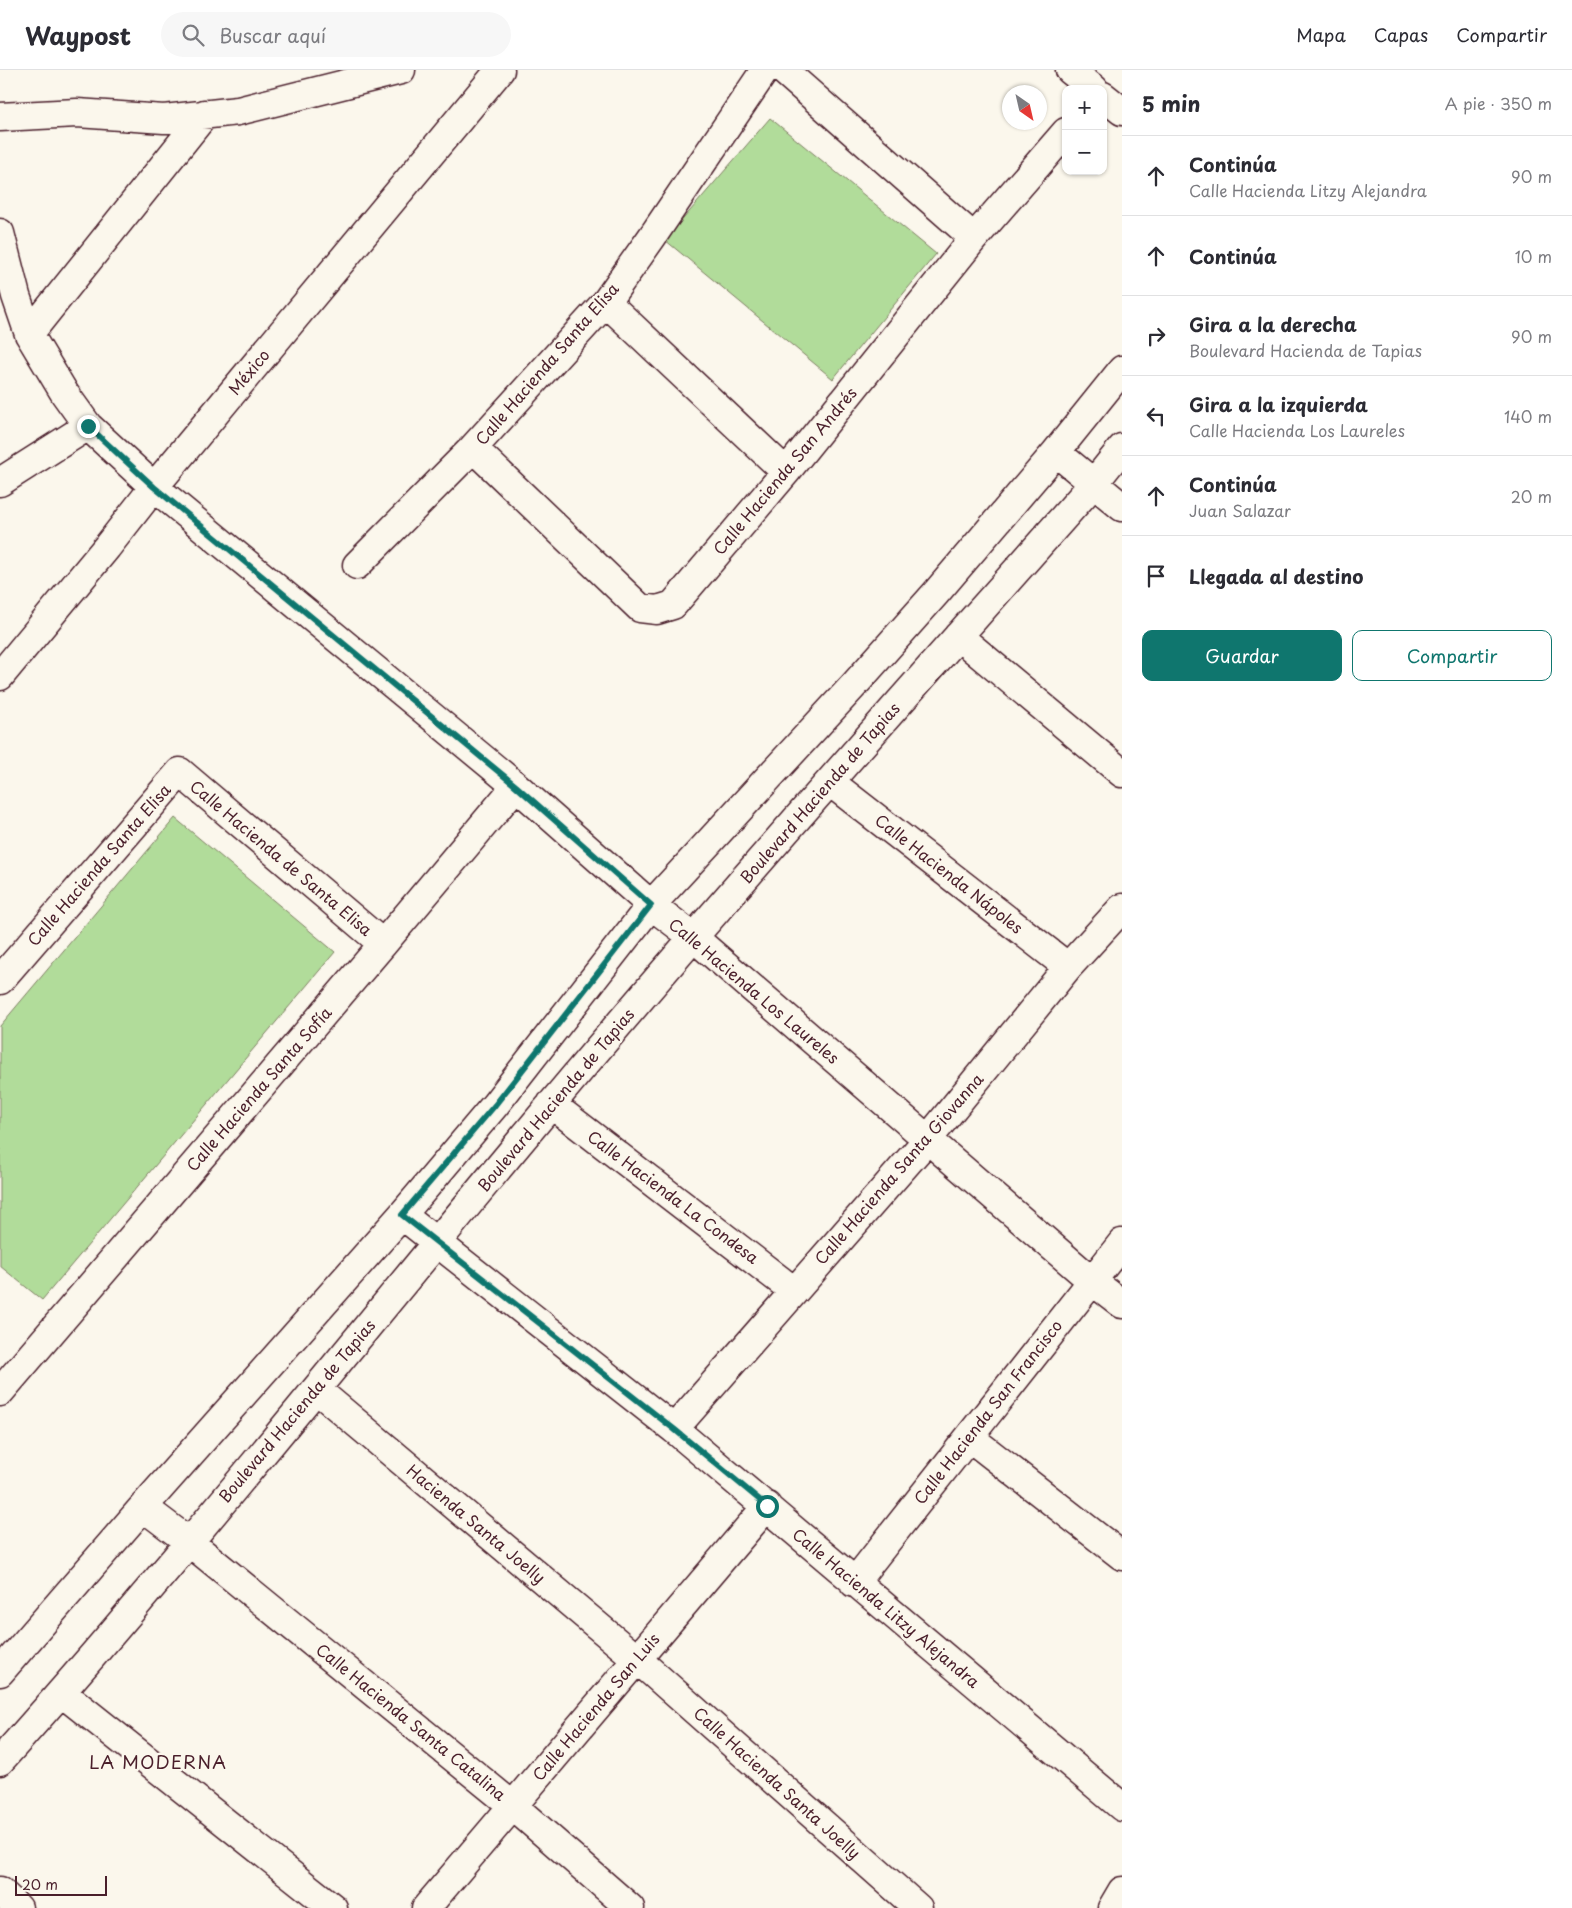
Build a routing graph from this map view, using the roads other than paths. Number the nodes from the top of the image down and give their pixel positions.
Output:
1 (401, 70) edge
2 (500, 70) edge
3 (765, 70) edge
4 (783, 70) edge
5 (1070, 70) edge
6 (1089, 85) edge
7 (1107, 99) edge
8 (1122, 111) edge
9 (205, 114) junction
10 (0, 117) edge
11 (1062, 137) edge
12 (0, 233) edge
13 (974, 238) junction
14 (8, 301) edge
15 (606, 302) junction
16 (29, 334) junction
17 (1122, 370) edge
18 (88, 426) junction
19 (473, 448) junction
20 (1122, 448) edge
21 (1056, 452) junction
22 (786, 472) junction
23 (0, 482) edge
24 (1094, 483) junction
25 (154, 487) junction
26 (1122, 507) edge
27 (357, 565) dead end
28 (958, 636) junction
29 (0, 676) edge
30 (180, 772) joint
31 (1122, 773) edge
32 (830, 782) junction
33 (516, 786) junction
34 (651, 905) junction
35 (1122, 908) edge
36 (693, 937) junction
37 (383, 944) junction
38 (1068, 967) junction
39 (0, 980) edge
40 (551, 1104) junction
41 (928, 1139) junction
42 (402, 1215) junction
43 (437, 1242) junction
44 (1122, 1243) edge
45 (1091, 1280) junction
46 (794, 1291) junction
47 (1122, 1304) edge
48 (316, 1389) junction
49 (0, 1392) edge
50 (674, 1429) junction
51 (969, 1436) junction
52 (767, 1506) junction
53 (143, 1507) junction
54 (188, 1541) junction
55 (1122, 1556) edge
56 (854, 1583) junction
57 (637, 1659) junction
58 (0, 1672) edge
59 (62, 1692) junction
60 (0, 1761) edge
61 (513, 1806) junction
62 (1122, 1807) edge
63 (1122, 1891) edge
64 (0, 1892) edge
65 (18, 1908) edge
66 (333, 1908) edge
67 (426, 1908) edge
68 (630, 1908) edge
69 (918, 1908) edge
70 (1112, 1908) edge

1 - 9 street
2 - 25 street, México
3 - 15 street, Calle Hacienda Santa Elisa
4 - 13 street
5 - 6 street
7 - 8 street
9 - 10 street
9 - 16 street
11 - 13 street, Calle Hacienda San Andrés
12 - 14 street, Calle Hacienda Los Laureles
13 - 22 street, Calle Hacienda San Andrés
14 - 16 street, Calle Hacienda Los Laureles
15 - 19 street, Calle Hacienda Santa Elisa
15 - 22 street
16 - 18 street, Calle Hacienda Los Laureles
17 - 21 street
18 - 23 street
18 - 25 street, Calle Hacienda Los Laureles
19 - 22 street, Calle Hacienda San Andrés
19 - 27 street, Calle Hacienda Santa Elisa
20 - 24 street, Boulevard Hacienda de Tapias
21 - 24 street
21 - 34 street
24 - 26 street
24 - 28 street, Boulevard Hacienda de Tapias
25 - 29 street, México
25 - 33 street, Calle Hacienda Los Laureles
28 - 31 street
28 - 32 street, Boulevard Hacienda de Tapias
30 - 37 street, Calle Hacienda de Santa Elisa
30 - 39 street, Calle Hacienda Santa Elisa
32 - 36 street, Boulevard Hacienda de Tapias
32 - 38 street, Calle Hacienda Nápoles
33 - 34 street, Calle Hacienda Los Laureles
33 - 37 street, Calle Hacienda Santa Sofía
34 - 36 street, Calle Hacienda Los Laureles
34 - 42 street
35 - 38 street, Calle Hacienda Santa Giovanna
36 - 40 street, Boulevard Hacienda de Tapias
36 - 41 street, Calle Hacienda Los Laureles
37 - 49 street, Calle Hacienda Santa Sofía
38 - 41 street, Calle Hacienda Santa Giovanna
40 - 43 street, Boulevard Hacienda de Tapias
40 - 46 street, Calle Hacienda La Condesa
41 - 45 street, Calle Hacienda Los Laureles
41 - 46 street, Calle Hacienda Santa Giovanna
42 - 43 street, Calle Hacienda Litzy Alejandra
42 - 53 street
43 - 48 street, Boulevard Hacienda de Tapias
43 - 50 street, Calle Hacienda Litzy Alejandra
44 - 45 street, Calle Hacienda San Francisco
45 - 47 street, Calle Hacienda Los Laureles
45 - 51 street, Calle Hacienda San Francisco
46 - 50 street, Calle Hacienda Santa Giovanna
48 - 54 street, Boulevard Hacienda de Tapias
48 - 57 street, Hacienda Santa Joelly
50 - 52 street, Calle Hacienda Litzy Alejandra
51 - 55 street
51 - 56 street, Calle Hacienda San Francisco
52 - 56 street, Calle Hacienda Litzy Alejandra
52 - 57 street, Calle Hacienda San Luis
53 - 54 street, Calle Hacienda Santa Catalina
53 - 58 street
54 - 59 street, Boulevard Hacienda de Tapias
54 - 61 street, Calle Hacienda Santa Catalina
56 - 62 street, Calle Hacienda Litzy Alejandra
57 - 61 street, Calle Hacienda San Luis
57 - 69 street, Calle Hacienda Santa Joelly
59 - 60 street, Boulevard Hacienda de Tapias
59 - 66 street
61 - 67 street, Calle Hacienda San Luis
61 - 68 street, Calle Hacienda Santa Catalina
63 - 70 street
64 - 65 street

